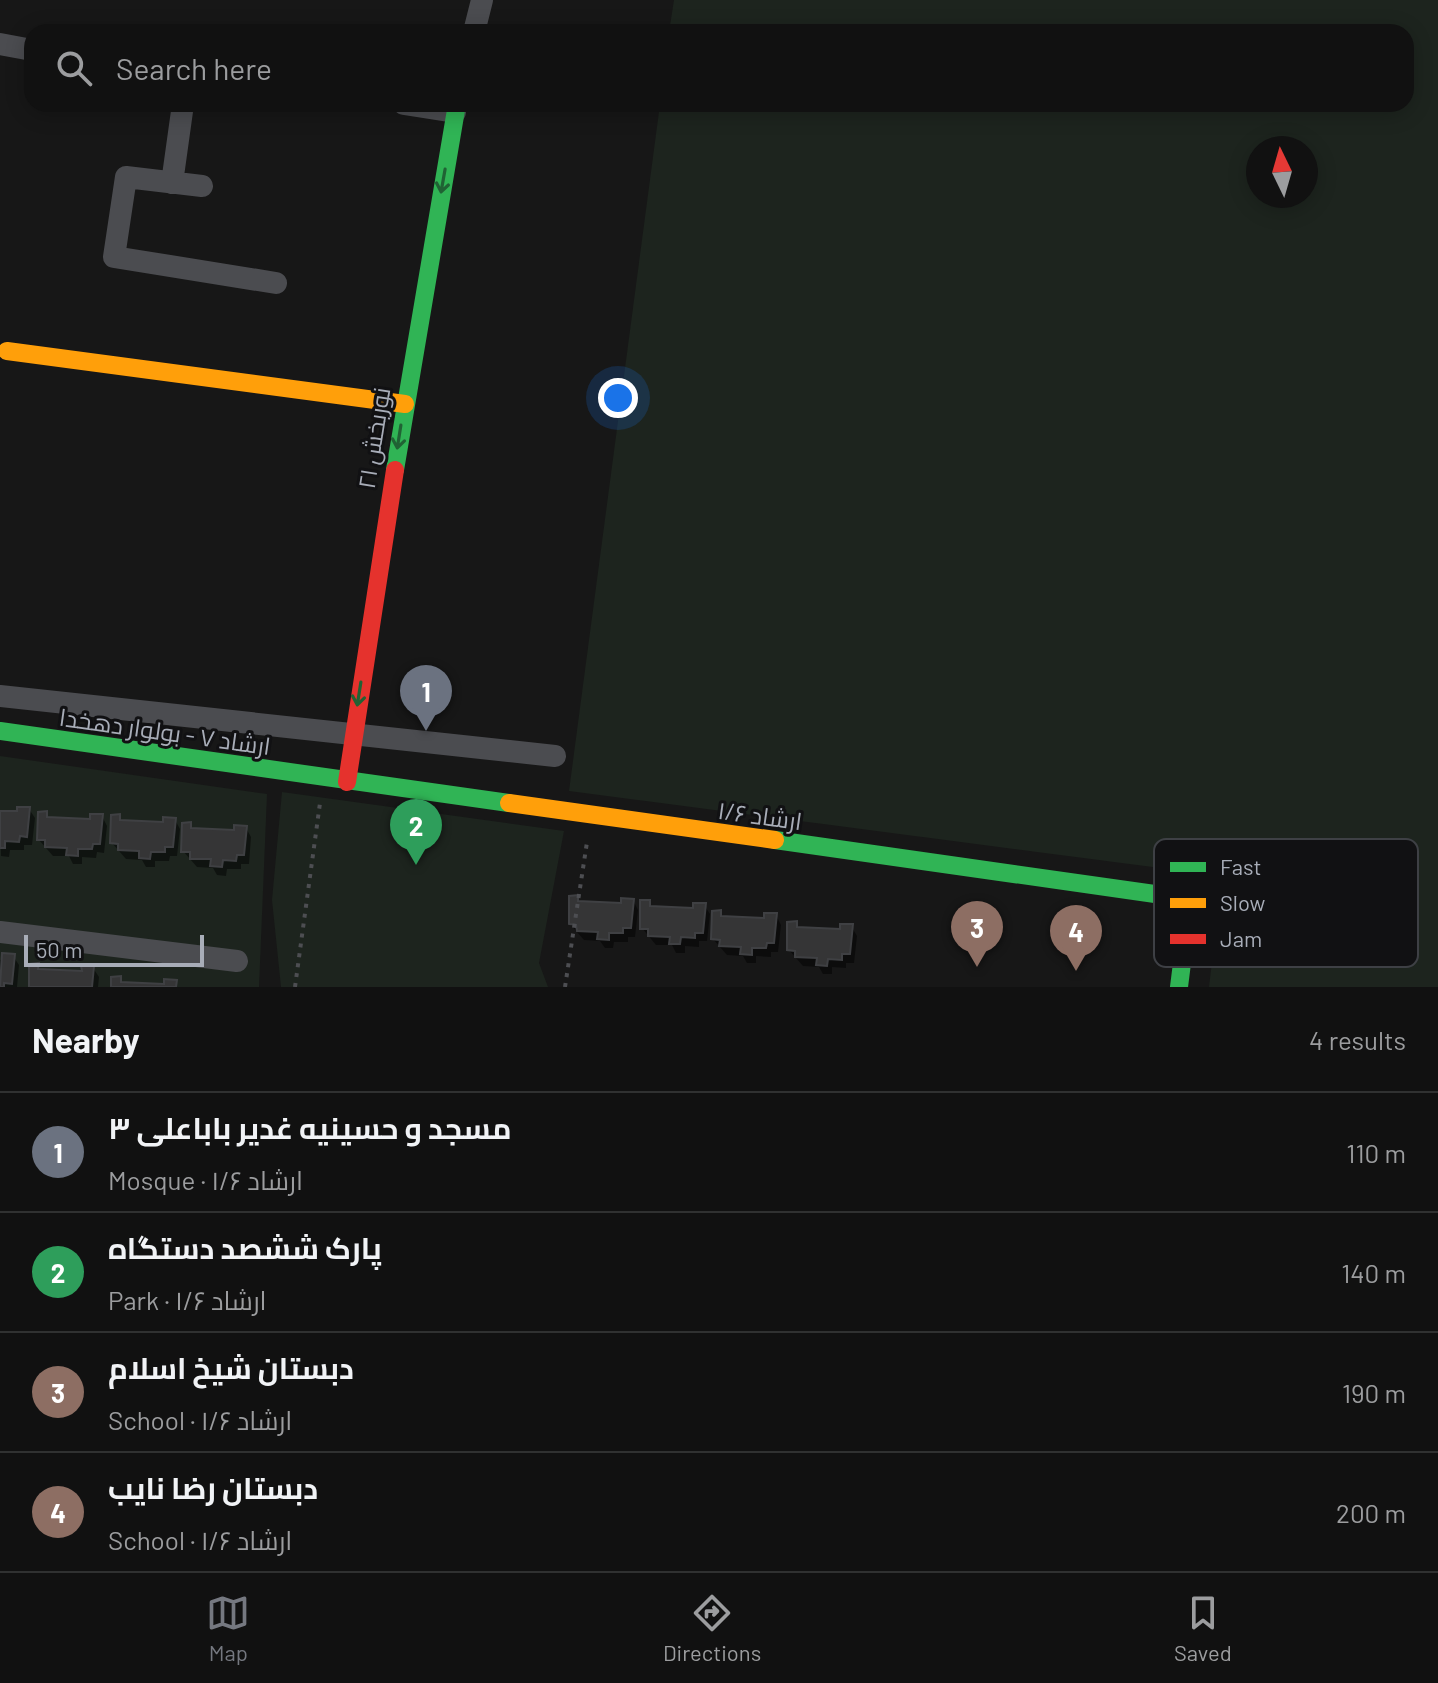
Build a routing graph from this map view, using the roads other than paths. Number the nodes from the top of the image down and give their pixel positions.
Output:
1 (482, 0) edge
2 (476, 24) edge
3 (0, 44) edge
4 (24, 48) edge
5 (182, 112) edge
6 (455, 112) edge
7 (172, 183) junction
8 (202, 186) dead end
9 (276, 283) dead end
10 (7, 351) dead end
11 (405, 404) junction
12 (0, 696) edge
13 (0, 731) edge
14 (352, 734) junction
15 (555, 756) dead end
16 (324, 778) joint
17 (347, 782) junction
18 (1154, 894) edge
19 (0, 932) edge
20 (237, 961) dead end
21 (1182, 967) edge
22 (1179, 987) edge

1 - 2 street
3 - 4 street
5 - 7 street
6 -> 11 street, نوربخش ۲۱
7 - 8 street
7 - 9 street
10 - 11 street
11 -> 14 street, نوربخش ۲۱
12 - 14 street
13 - 16 street, ارشاد ۷ - بولوار دهخدا
14 - 15 street
14 - 17 street, نوربخش ۲۱
16 - 17 street, ارشاد ۱/۶
17 - 18 street, ارشاد ۱/۶
19 - 20 street
21 - 22 street, ارشاد ۱/۶

